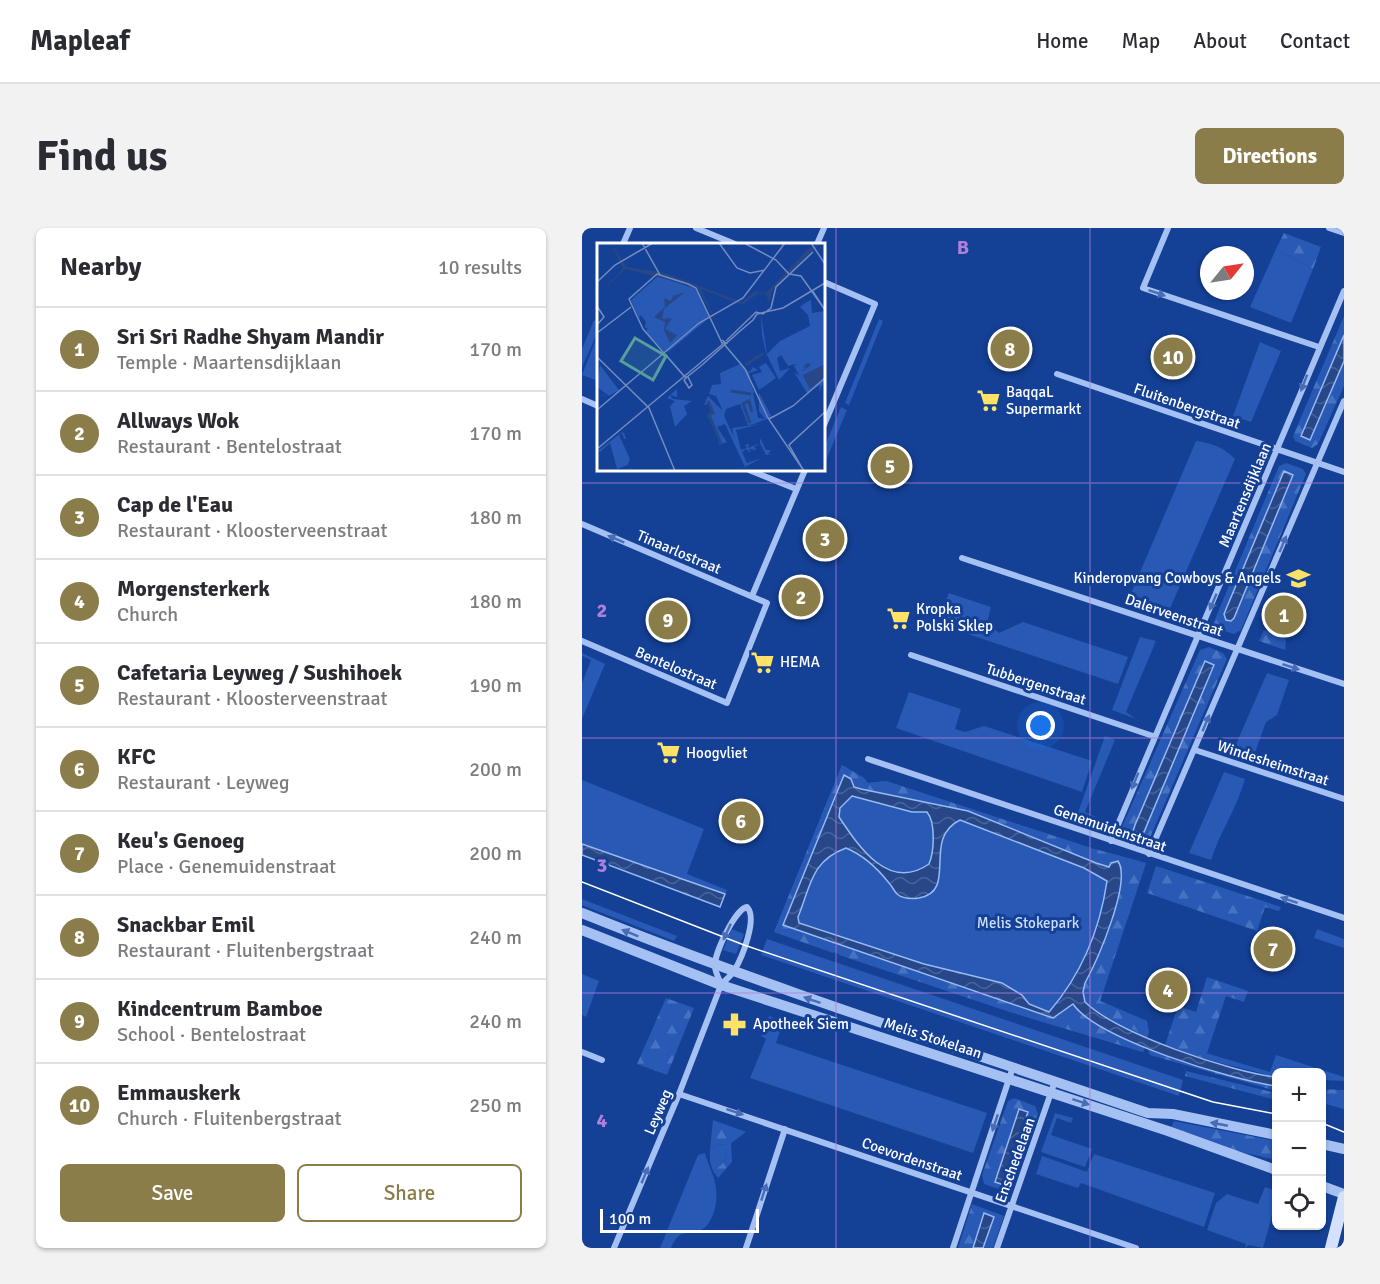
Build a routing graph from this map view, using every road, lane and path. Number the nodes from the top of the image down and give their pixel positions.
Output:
1 (630, 228) edge
2 (696, 228) edge
3 (824, 228) edge
4 (1168, 228) edge
5 (1329, 228) edge
6 (1344, 233) edge
7 (623, 243) edge
8 (733, 243) edge
9 (817, 243) edge
10 (825, 282) edge
11 (1344, 291) edge
12 (1319, 347) junction
13 (1057, 374) dead end
14 (582, 399) edge
15 (1344, 401) edge
16 (597, 406) edge
17 (825, 422) edge
18 (1279, 448) junction
19 (1317, 464) junction
20 (751, 471) edge
21 (805, 471) edge
22 (1344, 472) edge
23 (796, 489) junction
24 (582, 524) edge
25 (962, 558) dead end
26 (752, 596) junction
27 (767, 603) joint
28 (1199, 635) junction
29 (582, 641) edge
30 (1238, 649) junction
31 (911, 655) dead end
32 (1344, 684) edge
33 (1154, 736) junction
34 (1195, 750) junction
35 (868, 759) dead end
36 (1344, 799) edge
37 (1111, 841) junction
38 (1149, 854) junction
39 (582, 913) edge
40 (1344, 918) edge
41 (582, 930) edge
42 (714, 965) junction
43 (734, 972) junction
44 (721, 985) junction
45 (582, 1052) edge
46 (602, 1060) dead end
47 (1013, 1067) junction
48 (1009, 1079) junction
49 (1055, 1081) junction
50 (1052, 1092) junction
51 (679, 1094) junction
52 (785, 1128) junction
53 (1272, 1134) edge
54 (1326, 1145) edge
55 (1344, 1149) edge
56 (1272, 1169) edge
57 (1326, 1188) edge
58 (972, 1191) junction
59 (1344, 1196) edge
60 (1011, 1205) junction
61 (614, 1248) edge
62 (746, 1248) edge
63 (953, 1248) edge
64 (997, 1248) edge
65 (1137, 1248) edge
66 (1331, 1248) edge

1 - 7 street
2 - 8 street
3 - 9 street
4 -> 12 street
5 - 6 street
10 - 17 street
11 - 12 street, Maartensdijklaan
12 -> 18 street, Maartensdijklaan
13 - 18 street, Fluitenbergstraat
14 - 16 street
15 - 19 street
18 - 19 street, Fluitenbergstraat
18 -> 28 street, Maartensdijklaan
19 - 22 street, Fluitenbergstraat
30 -> 19 street
20 - 23 street
21 - 23 street
23 - 26 street
26 -> 24 street, Tinaarlostraat
25 - 28 street, Dalerveenstraat
26 - 27 street, Tinaarlostraat
27 - 29 street, Bentelostraat
28 - 30 street, Dalerveenstraat
28 - 33 street, Maartensdijklaan
30 -> 32 street, Dalerveenstraat
34 -> 30 street
31 - 33 street, Tubbergenstraat
33 -> 37 street, Maartensdijklaan
34 - 36 street, Windesheimstraat
34 - 38 street
35 - 37 street, Genemuidenstraat
37 - 38 street, Genemuidenstraat
40 -> 38 street, Genemuidenstraat
42 -> 39 street, Melis Stokelaan
41 - 44 street, Melis Stokelaan
42 - 43 street, Melis Stokelaan
43 -> 42 street, Leyweg
42 - 44 street
43 - 44 street, Leyweg
47 -> 43 street, Melis Stokelaan
44 - 48 street, Melis Stokelaan
44 - 51 street, Leyweg
45 - 46 street
47 - 48 street, Enschedelaan
47 - 49 street, Melis Stokelaan
48 - 50 street, Melis Stokelaan
48 -> 58 street, Enschedelaan
49 - 50 street, Enschedelaan
53 -> 49 street, Melis Stokelaan
50 -> 56 street, Melis Stokelaan
50 - 60 street, Enschedelaan
51 -> 52 street, Coevordenstraat
61 -> 51 street, Leyweg
52 - 58 street, Coevordenstraat
62 -> 52 street
54 - 55 street
57 - 59 street
58 - 60 street, Coevordenstraat
58 - 63 street, Enschedelaan
59 - 66 main road
60 - 64 street, Enschedelaan
60 - 65 street, Coevordenstraat

